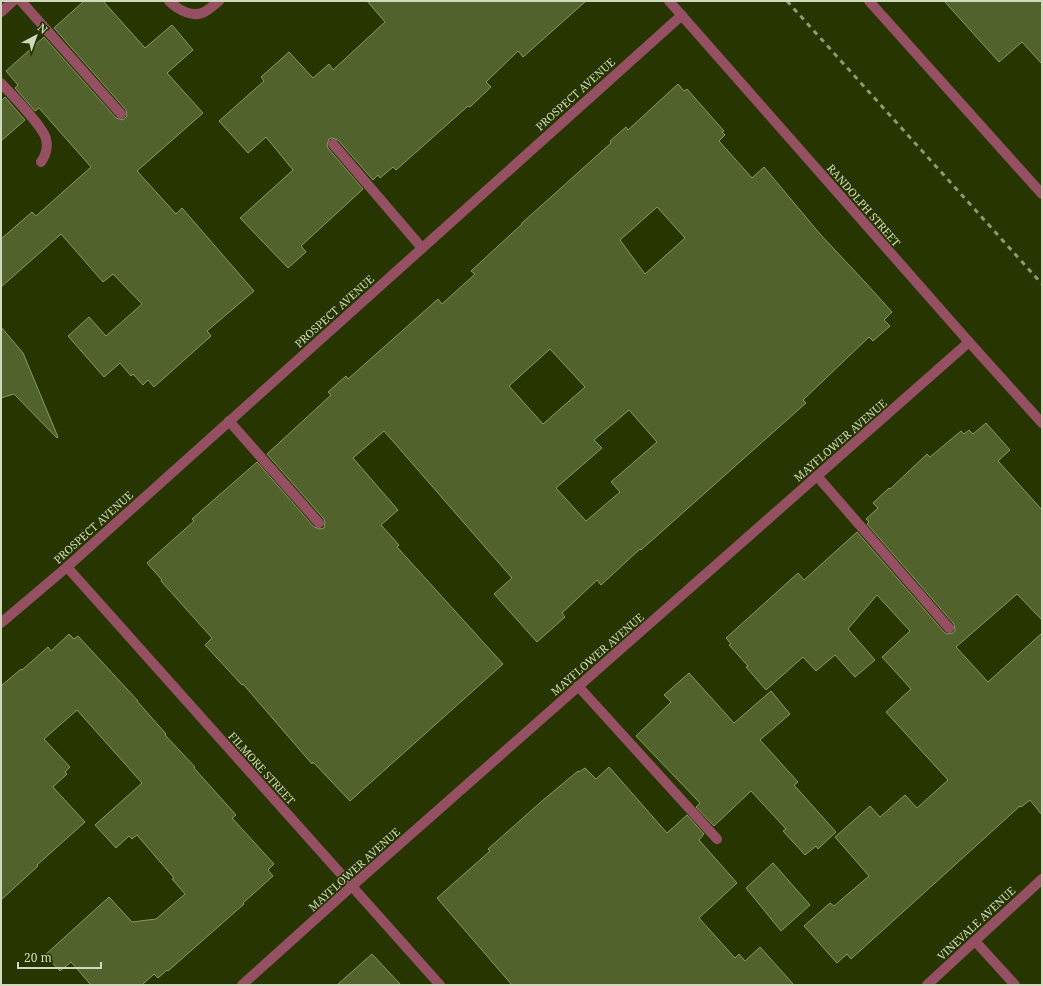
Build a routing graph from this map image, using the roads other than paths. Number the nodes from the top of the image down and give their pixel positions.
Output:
1 (14, 1) edge
2 (21, 1) edge
3 (169, 1) edge
4 (219, 1) edge
5 (670, 1) edge
6 (869, 1) edge
7 (1, 12) edge
8 (682, 15) junction
9 (1, 83) edge
10 (121, 114) dead end
11 (333, 144) dead end
12 (41, 162) dead end
13 (1042, 194) edge
14 (422, 248) junction
15 (969, 342) junction
16 (229, 421) junction
17 (1042, 423) edge
18 (817, 476) junction
19 (319, 523) dead end
20 (67, 567) junction
21 (1, 623) edge
22 (949, 628) dead end
23 (578, 686) junction
24 (717, 839) dead end
25 (1042, 879) edge
26 (352, 886) junction
27 (975, 941) junction
28 (242, 985) edge
29 (440, 985) edge
30 (927, 985) edge
31 (1015, 985) edge

1 - 7 street
2 - 10 street
3 - 4 street
5 - 8 street, RANDOLPH STREET
6 - 13 street
8 - 14 street, PROSPECT AVENUE
8 - 15 street, RANDOLPH STREET
9 - 12 street
11 - 14 street
14 - 16 street, PROSPECT AVENUE
15 - 17 street, RANDOLPH STREET
15 - 18 street, MAYFLOWER AVENUE
16 - 19 street
16 - 20 street, PROSPECT AVENUE
18 - 22 street
18 - 23 street, MAYFLOWER AVENUE
20 - 21 street, PROSPECT AVENUE
20 - 26 street, FILMORE STREET
23 - 24 street
23 - 26 street, MAYFLOWER AVENUE
25 - 27 street, VINEVALE AVENUE
26 - 28 street, MAYFLOWER AVENUE
26 - 29 street, FILMORE STREET
27 - 30 street, VINEVALE AVENUE
27 - 31 street

